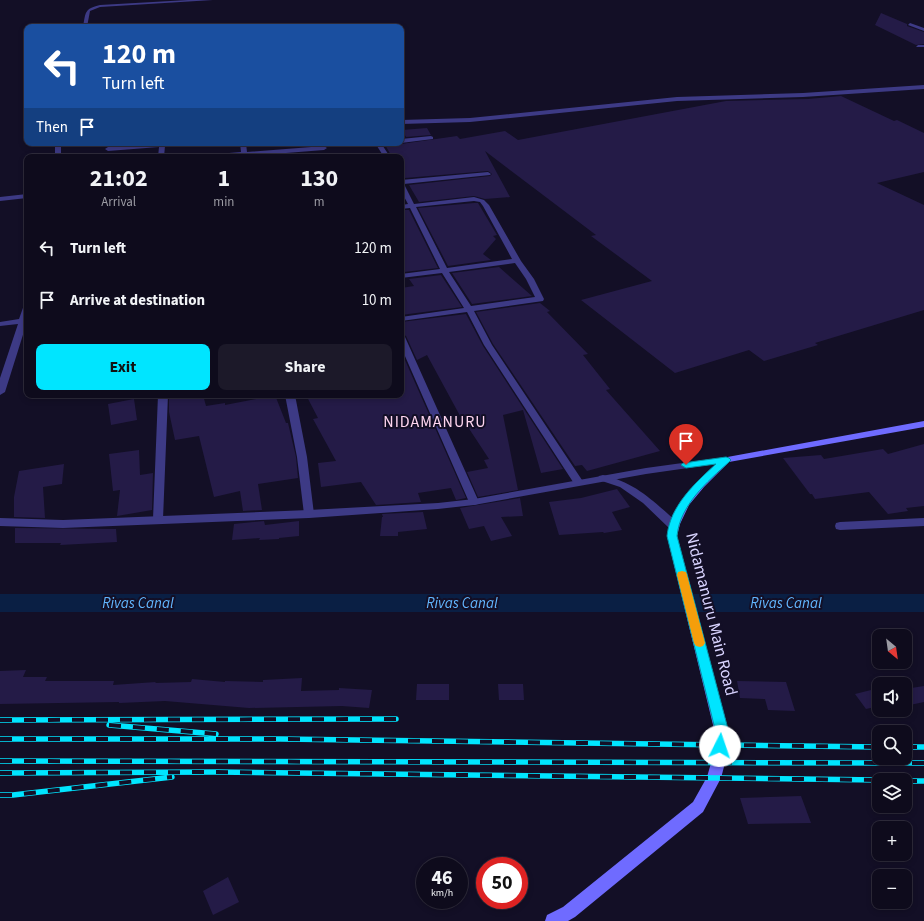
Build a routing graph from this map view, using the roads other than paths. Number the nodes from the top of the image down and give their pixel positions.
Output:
1 (211, 0) edge
2 (86, 24) edge
3 (910, 24) dead end
4 (924, 30) edge
5 (918, 46) dead end
6 (924, 46) edge
7 (924, 87) edge
8 (404, 122) edge
9 (431, 138) dead end
10 (404, 141) edge
11 (140, 146) edge
12 (323, 146) edge
13 (108, 149) dead end
14 (253, 154) edge
15 (488, 174) dead end
16 (404, 183) edge
17 (404, 189) edge
18 (24, 196) edge
19 (0, 199) edge
20 (412, 206) junction
21 (404, 207) edge
22 (517, 261) junction
23 (444, 270) junction
24 (404, 276) edge
25 (468, 309) junction
26 (404, 320) edge
27 (24, 321) edge
28 (0, 324) edge
29 (404, 344) edge
30 (0, 392) edge
31 (163, 398) edge
32 (291, 398) edge
33 (924, 424) edge
34 (726, 460) junction
35 (603, 478) junction
36 (579, 483) junction
37 (474, 502) junction
38 (309, 514) junction
39 (158, 519) junction
40 (0, 522) edge
41 (924, 522) edge
42 (840, 526) dead end
43 (673, 531) junction
44 (553, 921) edge

1 - 2 street
3 - 4 street
5 - 6 street
7 - 8 street
9 - 10 street
11 - 13 street
12 - 14 street
15 - 16 street
17 - 20 street
18 - 19 street
20 - 21 street
20 - 22 street
20 - 23 street
22 - 23 street
22 - 25 street
23 - 24 street
23 - 25 street
25 - 26 street
25 - 36 street
27 - 28 street
27 - 30 street
29 - 37 street
31 - 39 street
32 - 38 street
33 - 34 main road
34 - 35 street
34 - 43 main road, Nidamanuru Main Road
35 - 36 street
35 - 43 street
36 - 37 street
37 - 38 street
38 - 39 street
39 - 40 street
41 - 42 street
43 - 44 main road, Nidamanuru Main Road

